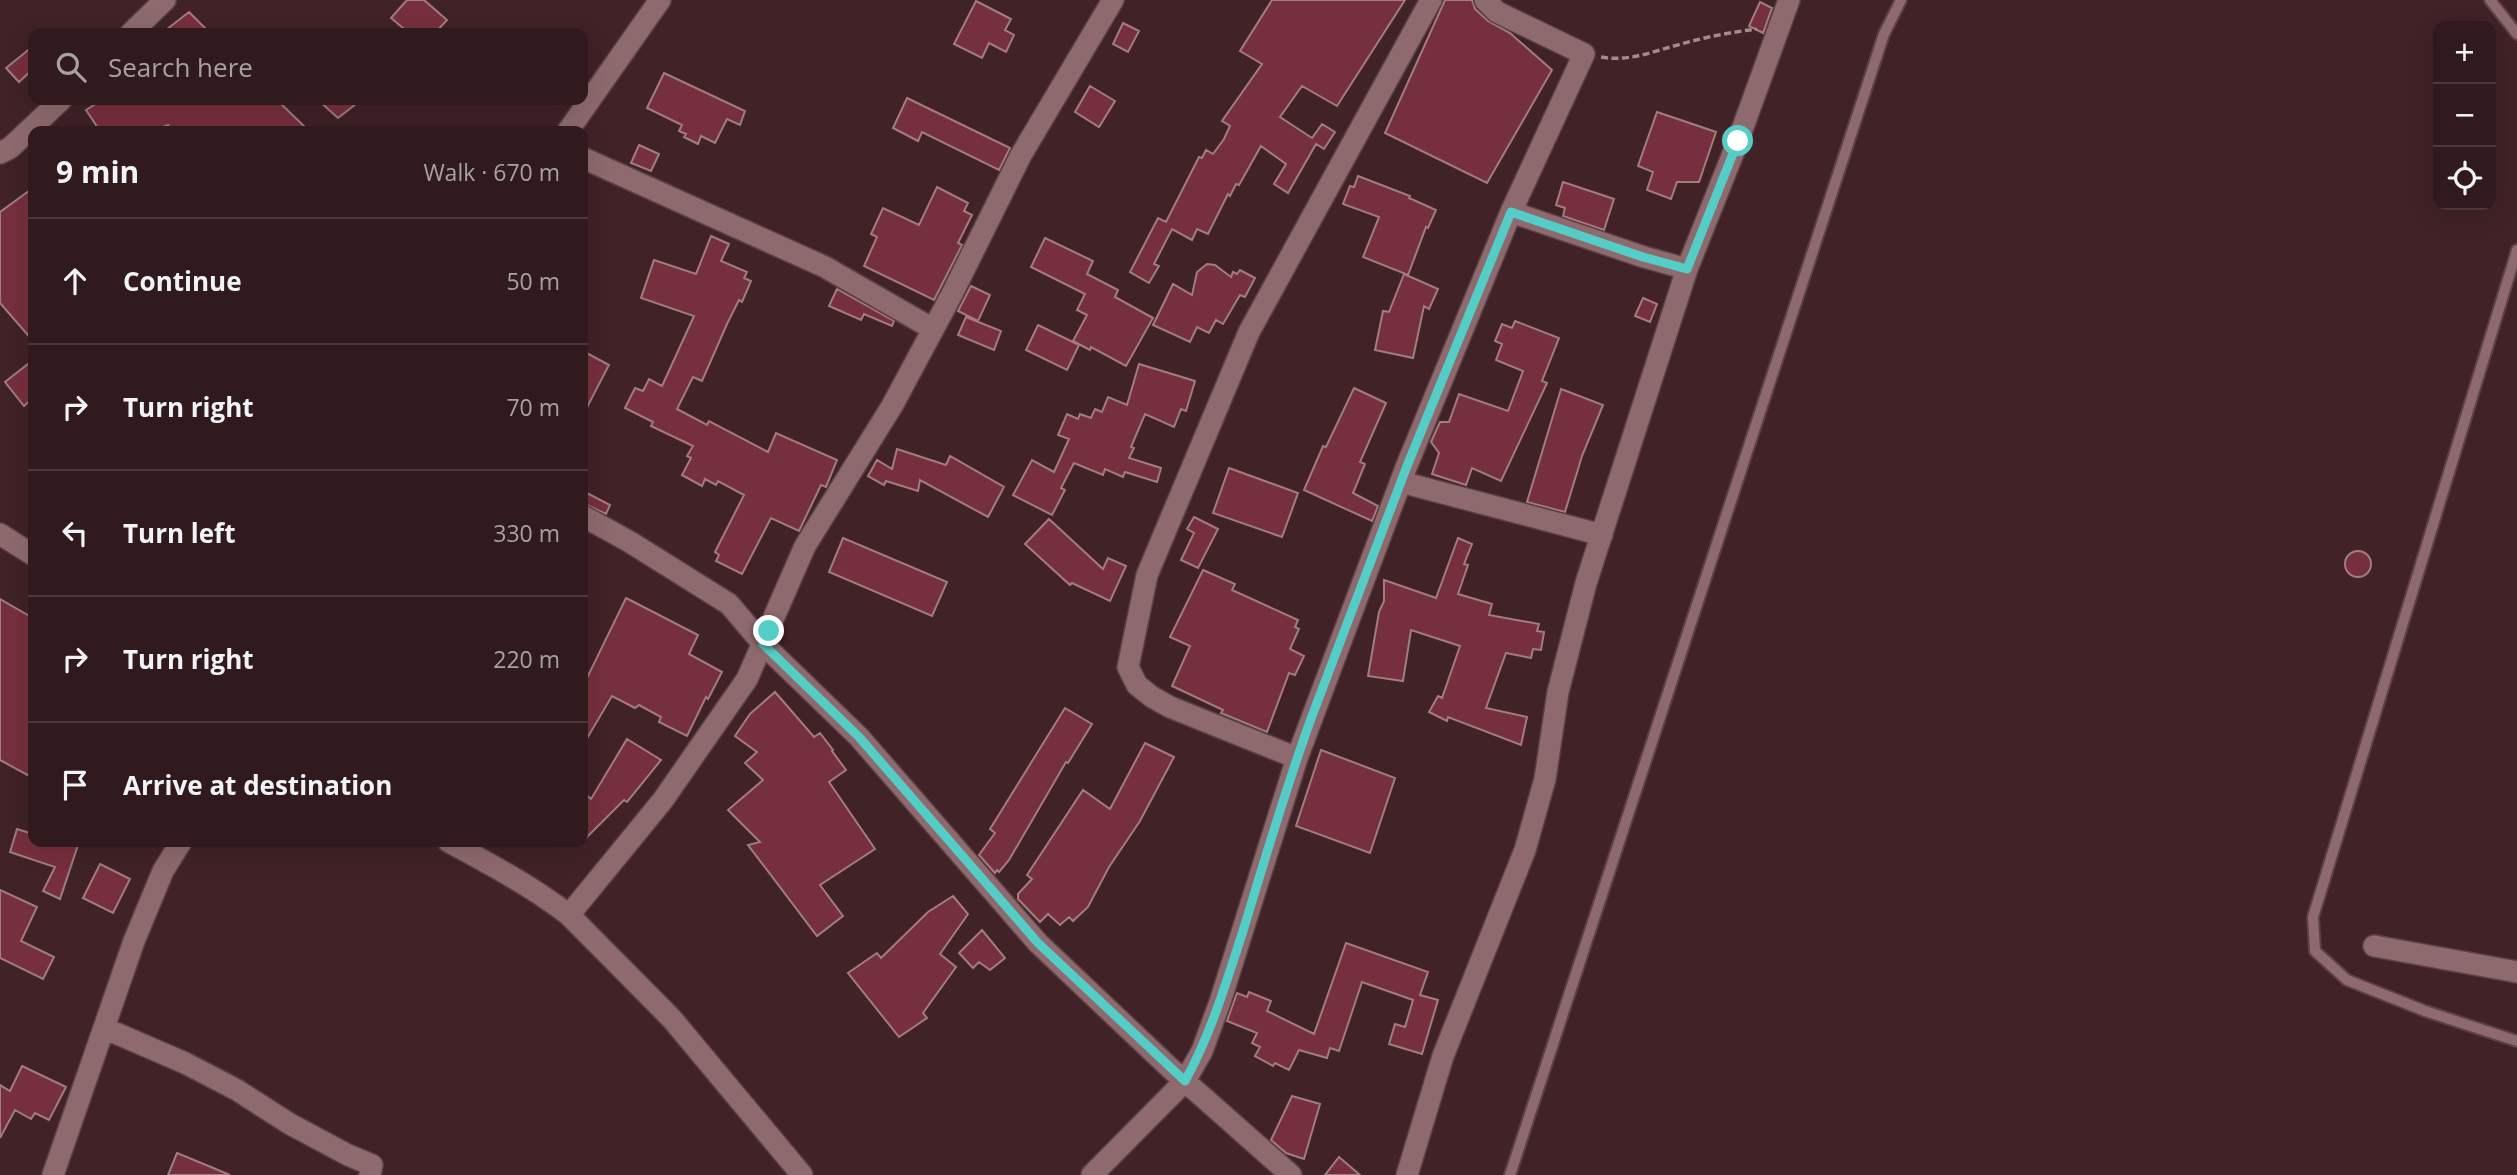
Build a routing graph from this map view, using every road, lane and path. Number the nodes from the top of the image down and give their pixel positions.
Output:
1 (165, 0) edge
2 (660, 0) edge
3 (1113, 0) edge
4 (1431, 0) edge
5 (1485, 0) edge
6 (1790, 0) edge
7 (1901, 0) edge
8 (2490, 0) edge
9 (1780, 26) junction
10 (136, 28) edge
11 (2517, 34) edge
12 (1584, 54) junction
13 (588, 103) edge
14 (56, 105) edge
15 (586, 105) edge
16 (33, 126) edge
17 (572, 126) edge
18 (28, 131) edge
19 (0, 153) edge
20 (588, 160) edge
21 (1511, 212) junction
22 (2517, 250) edge
23 (1687, 269) junction
24 (933, 329) junction
25 (1401, 482) junction
26 (588, 519) edge
27 (0, 534) edge
28 (1602, 535) junction
29 (28, 552) edge
30 (763, 644) junction
31 (1297, 758) junction
32 (178, 847) edge
33 (458, 847) edge
34 (569, 915) junction
35 (2374, 946) dead end
36 (2517, 972) edge
37 (104, 1028) junction
38 (2517, 1041) edge
39 (1185, 1081) junction
40 (376, 1172) edge
41 (53, 1175) edge
42 (802, 1175) edge
43 (1092, 1175) edge
44 (1291, 1175) edge
45 (1407, 1175) edge
46 (1510, 1175) edge

1 - 10 street
2 - 13 street
3 - 24 street
4 - 31 street
5 - 12 street
6 - 9 street
7 - 46 lane
8 - 11 lane
9 - 12 path
9 - 23 street
12 - 21 street
14 - 16 street
15 - 17 street
18 - 19 street
20 - 24 street
21 - 23 street
21 - 25 street
22 - 38 lane
23 - 28 street
24 - 30 street
25 - 28 street
25 - 31 street
26 - 30 street
27 - 29 street
28 - 45 street
30 - 34 street
30 - 39 street
31 - 39 street
32 - 37 street
33 - 34 street
34 - 42 street
35 - 36 street
37 - 40 street
37 - 41 street
39 - 43 street
39 - 44 street

